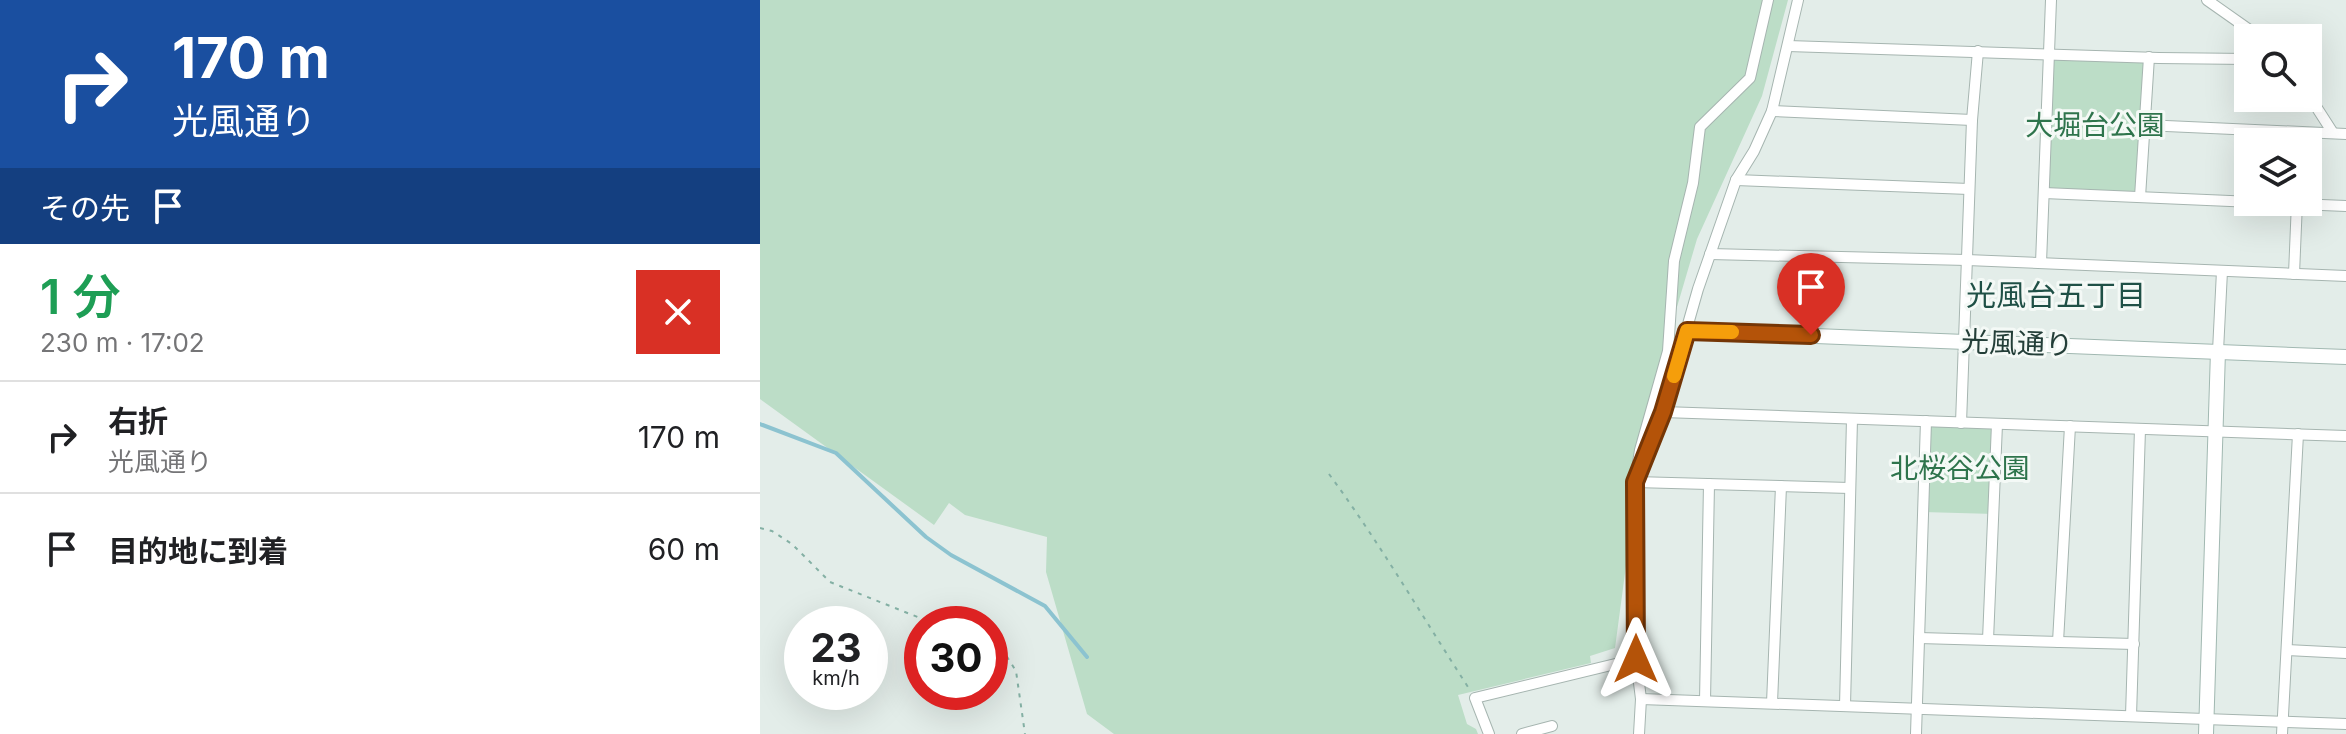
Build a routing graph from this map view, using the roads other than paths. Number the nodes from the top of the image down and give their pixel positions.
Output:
1 (1768, 0) edge
2 (1798, 0) edge
3 (2051, 0) edge
4 (2207, 0) edge
5 (2241, 24) edge
6 (1788, 46) junction
7 (1978, 51) junction
8 (2049, 53) junction
9 (2149, 57) junction
10 (2234, 59) edge
11 (1772, 111) junction
12 (2320, 112) edge
13 (1972, 120) junction
14 (2144, 125) junction
15 (2234, 132) edge
16 (2333, 133) junction
17 (2322, 134) edge
18 (2346, 134) edge
19 (1736, 180) junction
20 (1969, 189) junction
21 (2044, 193) junction
22 (2140, 197) junction
23 (2234, 201) edge
24 (2322, 205) edge
25 (2346, 206) edge
26 (2296, 216) edge
27 (1710, 254) junction
28 (1967, 260) junction
29 (2041, 263) junction
30 (2222, 271) junction
31 (2294, 274) junction
32 (2346, 276) edge
33 (1687, 331) junction
34 (1966, 341) junction
35 (2218, 351) junction
36 (2346, 357) edge
37 (1663, 412) junction
38 (1852, 419) junction
39 (1926, 421) junction
40 (1961, 423) junction
41 (1997, 424) junction
42 (2070, 426) junction
43 (2140, 429) junction
44 (2216, 431) junction
45 (2298, 434) junction
46 (2346, 436) edge
47 (1635, 482) junction
48 (1709, 484) junction
49 (1781, 486) junction
50 (1850, 488) junction
51 (1919, 638) junction
52 (1988, 640) junction
53 (2058, 642) junction
54 (2134, 644) junction
55 (2287, 650) junction
56 (2346, 653) edge
57 (1636, 659) junction
58 (1641, 699) junction
59 (1705, 701) junction
60 (1772, 703) junction
61 (1845, 706) junction
62 (1917, 709) junction
63 (2131, 716) junction
64 (2282, 722) junction
65 (2346, 724) edge
66 (1552, 726) dead end
67 (2206, 726) edge
68 (1489, 734) edge
69 (1522, 734) edge
70 (1639, 734) edge
71 (1916, 734) edge
72 (2282, 734) edge

1 - 47 street
2 - 6 street
3 - 8 street
4 - 5 street
6 - 7 street
6 - 11 street
7 - 8 street
7 - 13 street
8 - 9 street
8 - 21 street
9 - 10 street
9 - 14 street
11 - 13 street
11 - 19 street
12 - 16 street
13 - 20 street
14 - 15 street
14 - 22 street
16 - 17 street
16 - 18 street
19 - 20 street
19 - 27 street
20 - 28 street
21 - 22 street
21 - 29 street
22 - 23 street
24 - 25 street
26 - 31 street
27 - 28 street
27 - 33 street
28 - 29 street
28 - 34 street
29 - 30 street
30 - 31 street
30 - 35 street
31 - 32 street
33 - 34 street, 光風通り
33 - 37 street
34 - 35 street, 光風通り
34 - 40 street
35 - 36 street, 光風通り
35 - 44 street
37 - 38 street
37 - 47 street
38 - 39 street
38 - 50 street
39 - 40 street
39 - 51 street
40 - 41 street
41 - 42 street
41 - 52 street
42 - 43 street
42 - 53 street
43 - 44 street
43 - 54 street
44 - 45 street
44 - 67 street
45 - 46 street
45 - 55 street
47 - 48 street
47 - 57 street
48 - 49 street
48 - 59 street
49 - 50 street
49 - 60 street
50 - 61 street
51 - 52 street
51 - 62 street
52 - 53 street
53 - 54 street
54 - 63 street
55 - 56 street
55 - 64 street
57 - 58 street
57 - 68 street
58 - 59 street
58 - 70 street
59 - 60 street
60 - 61 street
61 - 62 street
62 - 63 street
62 - 71 street
63 - 67 street
64 - 65 street
64 - 67 street
64 - 72 street
66 - 69 street

